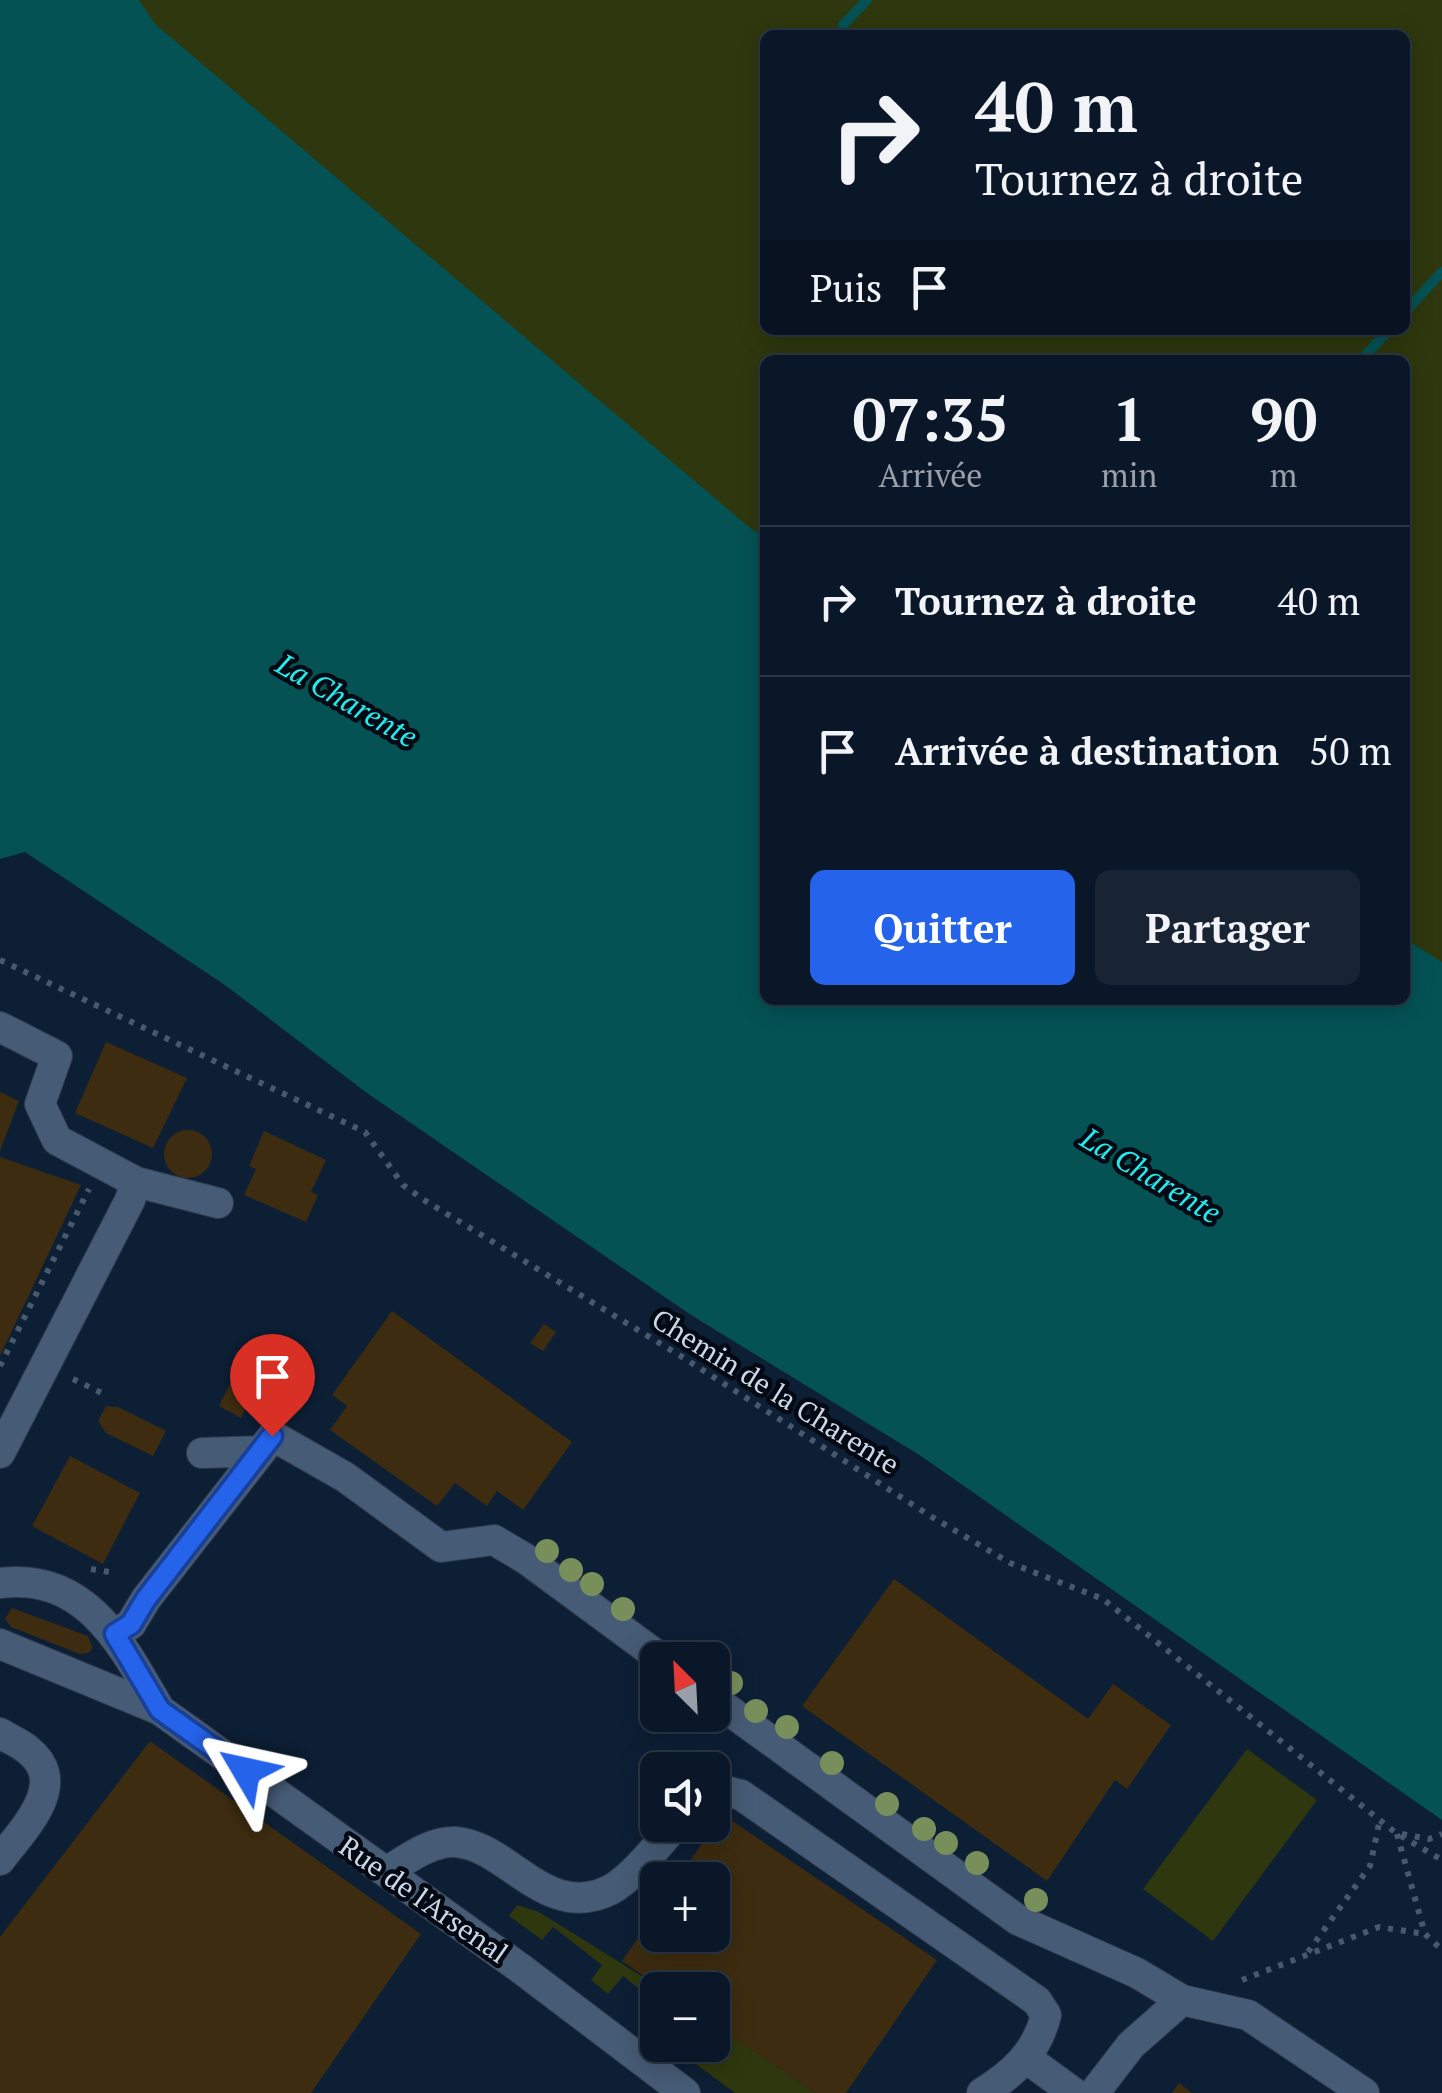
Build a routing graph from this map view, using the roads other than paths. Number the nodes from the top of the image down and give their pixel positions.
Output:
1 (0, 1027) edge
2 (136, 1182) junction
3 (218, 1203) dead end
4 (260, 1451) junction
5 (0, 1453) edge
6 (202, 1453) dead end
7 (0, 1583) edge
8 (115, 1634) junction
9 (640, 1643) edge
10 (0, 1644) edge
11 (160, 1710) junction
12 (730, 1711) edge
13 (0, 1733) edge
14 (730, 1792) edge
15 (659, 1842) edge
16 (0, 1860) edge
17 (386, 1872) junction
18 (1182, 2000) junction
19 (1026, 2058) junction
20 (685, 2093) edge
21 (982, 2093) edge
22 (1074, 2093) edge
23 (1094, 2093) edge
24 (1364, 2093) edge

1 - 2 street
2 - 3 street
2 - 5 street
4 - 6 street
4 - 8 street
4 - 9 street
7 - 8 street, Rue de l'Arsenal
8 - 11 street, Rue de l'Arsenal
10 - 11 street, Rue de l'Arsenal
11 - 17 street, Rue de l'Arsenal
12 - 18 street
13 - 16 street
14 - 19 street
15 - 17 street
17 - 20 street, Rue de l'Arsenal
18 - 23 street
18 - 24 street
19 - 21 street
19 - 22 street

